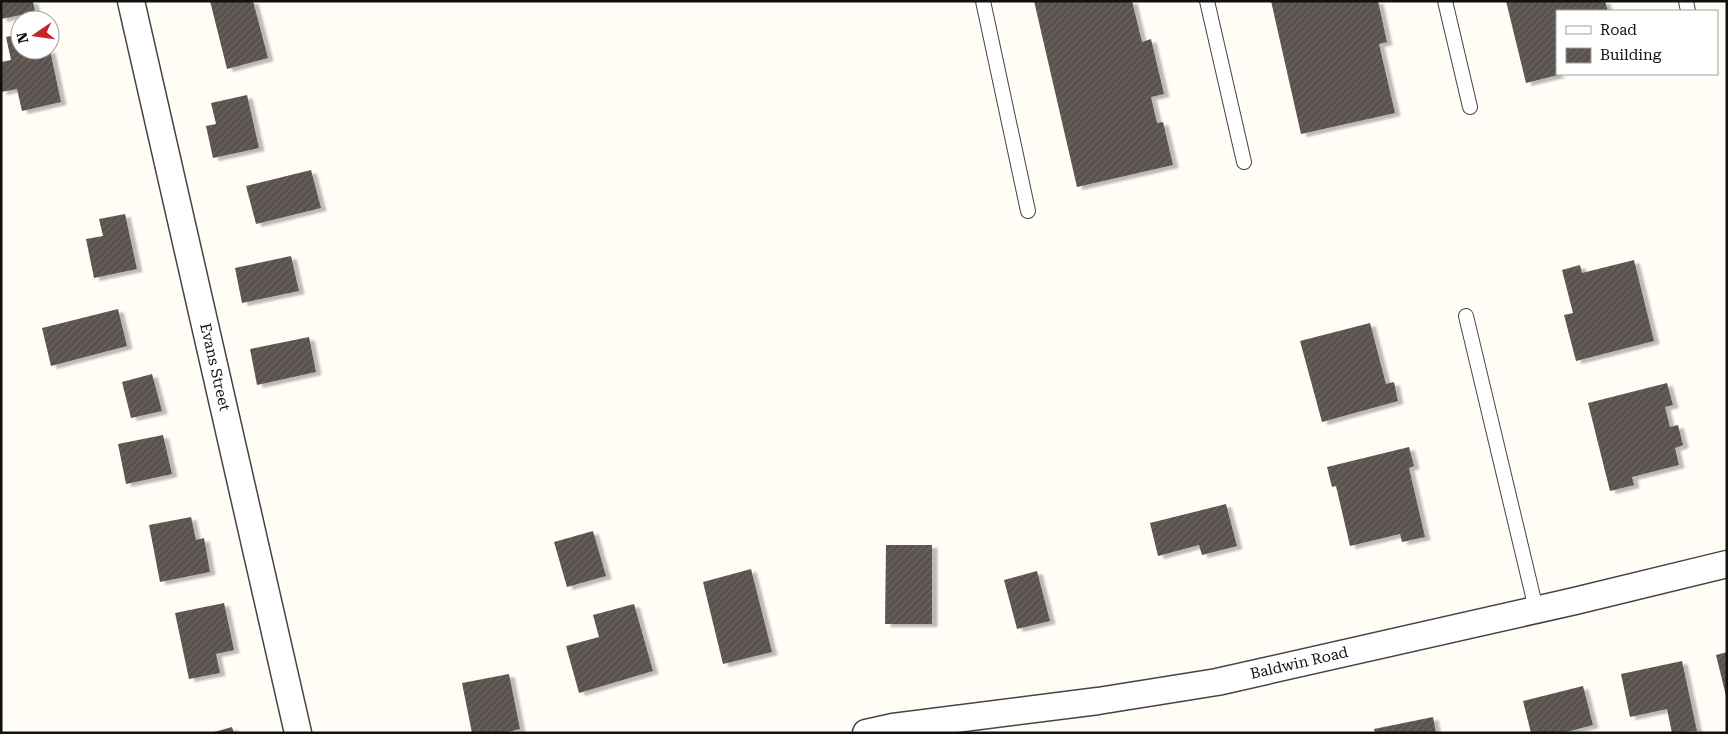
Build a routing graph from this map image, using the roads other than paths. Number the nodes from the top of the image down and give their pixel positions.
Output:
1 (131, 1) edge
2 (983, 1) edge
3 (1207, 1) edge
4 (1445, 1) edge
5 (1470, 107) dead end
6 (1244, 162) dead end
7 (1028, 211) dead end
8 (1466, 316) dead end
9 (1727, 564) edge
10 (1536, 610) junction
11 (298, 733) edge
12 (866, 733) edge

1 - 11 street, Evans Street
2 - 7 lane
3 - 6 lane
4 - 5 lane
8 - 10 lane
9 - 10 street, Baldwin Road
10 - 12 street, Baldwin Road

